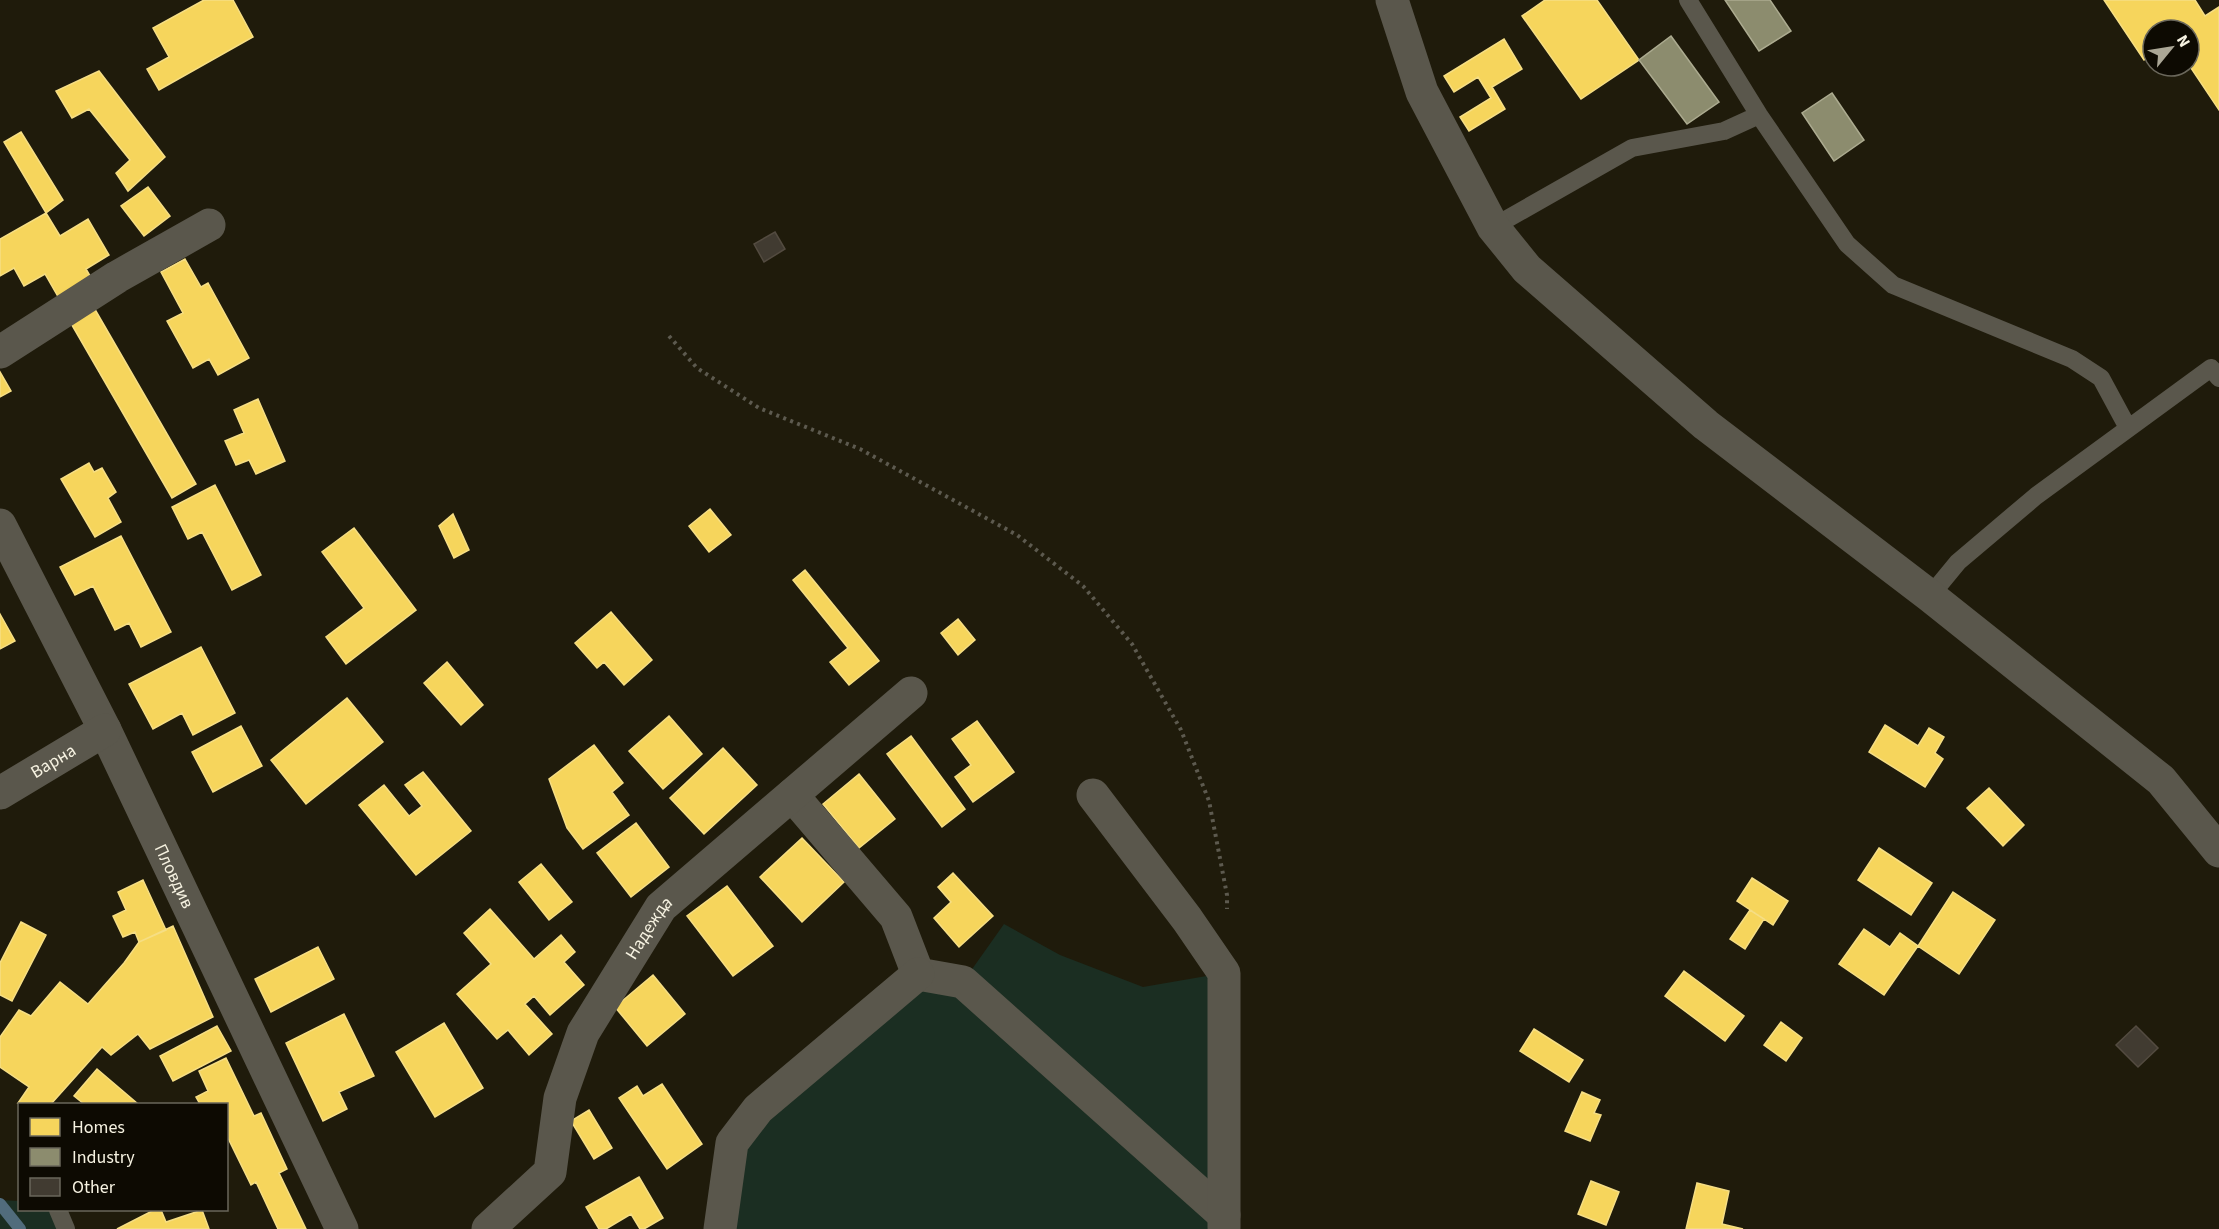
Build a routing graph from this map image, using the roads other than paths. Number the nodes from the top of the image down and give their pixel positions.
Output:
1 (1392, 0) edge
2 (1688, 0) edge
3 (1759, 115) junction
4 (209, 225) dead end
5 (1493, 226) junction
6 (0, 352) edge
7 (2219, 378) edge
8 (2128, 428) junction
9 (0, 525) edge
10 (1930, 596) junction
11 (911, 693) dead end
12 (105, 730) junction
13 (0, 793) edge
14 (792, 795) junction
15 (1093, 795) dead end
16 (2219, 851) edge
17 (918, 974) junction
18 (59, 1211) edge
19 (1224, 1222) edge
20 (66, 1229) edge
21 (342, 1229) edge
22 (488, 1229) edge
23 (720, 1229) edge

1 - 5 street
2 - 3 lane
3 - 5 lane
3 - 8 lane
4 - 6 street
5 - 10 street
7 - 8 lane
8 - 10 lane
9 - 12 street, Пловдив
10 - 16 street
11 - 14 street, Надежда
12 - 13 street, Варна
12 - 21 street, Пловдив
14 - 17 street
14 - 22 street, Надежда
15 - 19 street
17 - 19 street
17 - 23 street
18 - 20 lane

